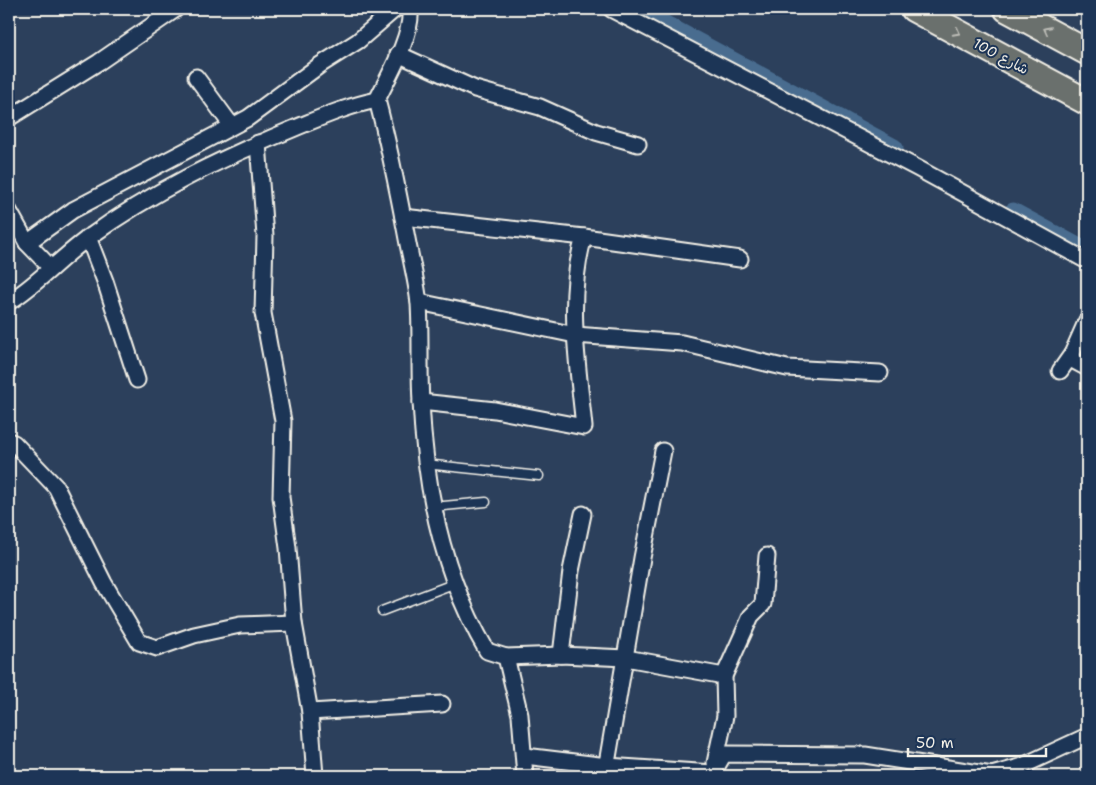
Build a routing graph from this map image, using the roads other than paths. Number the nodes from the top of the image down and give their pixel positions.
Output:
1 (176, 9) edge
2 (395, 9) edge
3 (410, 9) edge
4 (612, 9) edge
5 (914, 9) edge
6 (1007, 9) edge
7 (1087, 52) edge
8 (398, 54) junction
9 (196, 77) dead end
10 (377, 100) junction
11 (1087, 102) edge
12 (9, 118) edge
13 (232, 126) junction
14 (258, 143) junction
15 (638, 144) dead end
16 (403, 217) junction
17 (10, 220) edge
18 (88, 237) junction
19 (584, 237) junction
20 (27, 243) junction
21 (740, 259) dead end
22 (1087, 261) edge
23 (50, 268) junction
24 (9, 302) edge
25 (418, 302) junction
26 (1087, 320) edge
27 (575, 335) junction
28 (1072, 354) junction
29 (1087, 368) edge
30 (1060, 371) dead end
31 (880, 373) dead end
32 (137, 380) dead end
33 (421, 402) junction
34 (9, 441) edge
35 (663, 451) dead end
36 (425, 464) junction
37 (539, 476) dead end
38 (486, 502) dead end
39 (432, 507) junction
40 (583, 514) dead end
41 (767, 556) dead end
42 (453, 584) junction
43 (382, 611) dead end
44 (294, 623) junction
45 (560, 655) junction
46 (506, 657) junction
47 (626, 658) junction
48 (724, 676) junction
49 (442, 704) dead end
50 (310, 712) junction
51 (1087, 736) edge
52 (525, 756) junction
53 (606, 771) edge
54 (713, 775) edge
55 (315, 776) edge
56 (526, 776) edge

1 - 12 street
2 - 13 street
3 - 8 street
4 - 22 street
5 -> 11 main road, شارع 100
7 -> 6 main road
8 - 10 street
8 - 15 street
9 - 13 street
10 - 14 street
10 - 16 street
13 - 20 street
14 - 18 street
14 - 44 street
16 - 19 street
16 - 25 street
17 - 20 street
18 - 23 street
18 - 32 street
19 - 21 street
19 - 27 street
20 - 23 street
23 - 24 street
25 - 27 street
25 - 33 street
26 - 28 street
27 - 31 street
27 - 33 street
28 - 29 street
28 - 30 street
33 - 36 street
34 - 44 street
35 - 47 street
36 - 37 lane
36 - 39 street
38 - 39 lane
39 - 42 street
40 - 45 street
41 - 48 street
42 - 43 lane
42 - 46 street
44 - 50 street
45 - 46 street
45 - 47 street
46 - 52 street
47 - 48 street
47 - 53 street
48 - 54 street
49 - 50 street
50 - 55 street
51 - 54 street
52 - 53 street
52 - 56 street
53 - 54 street

